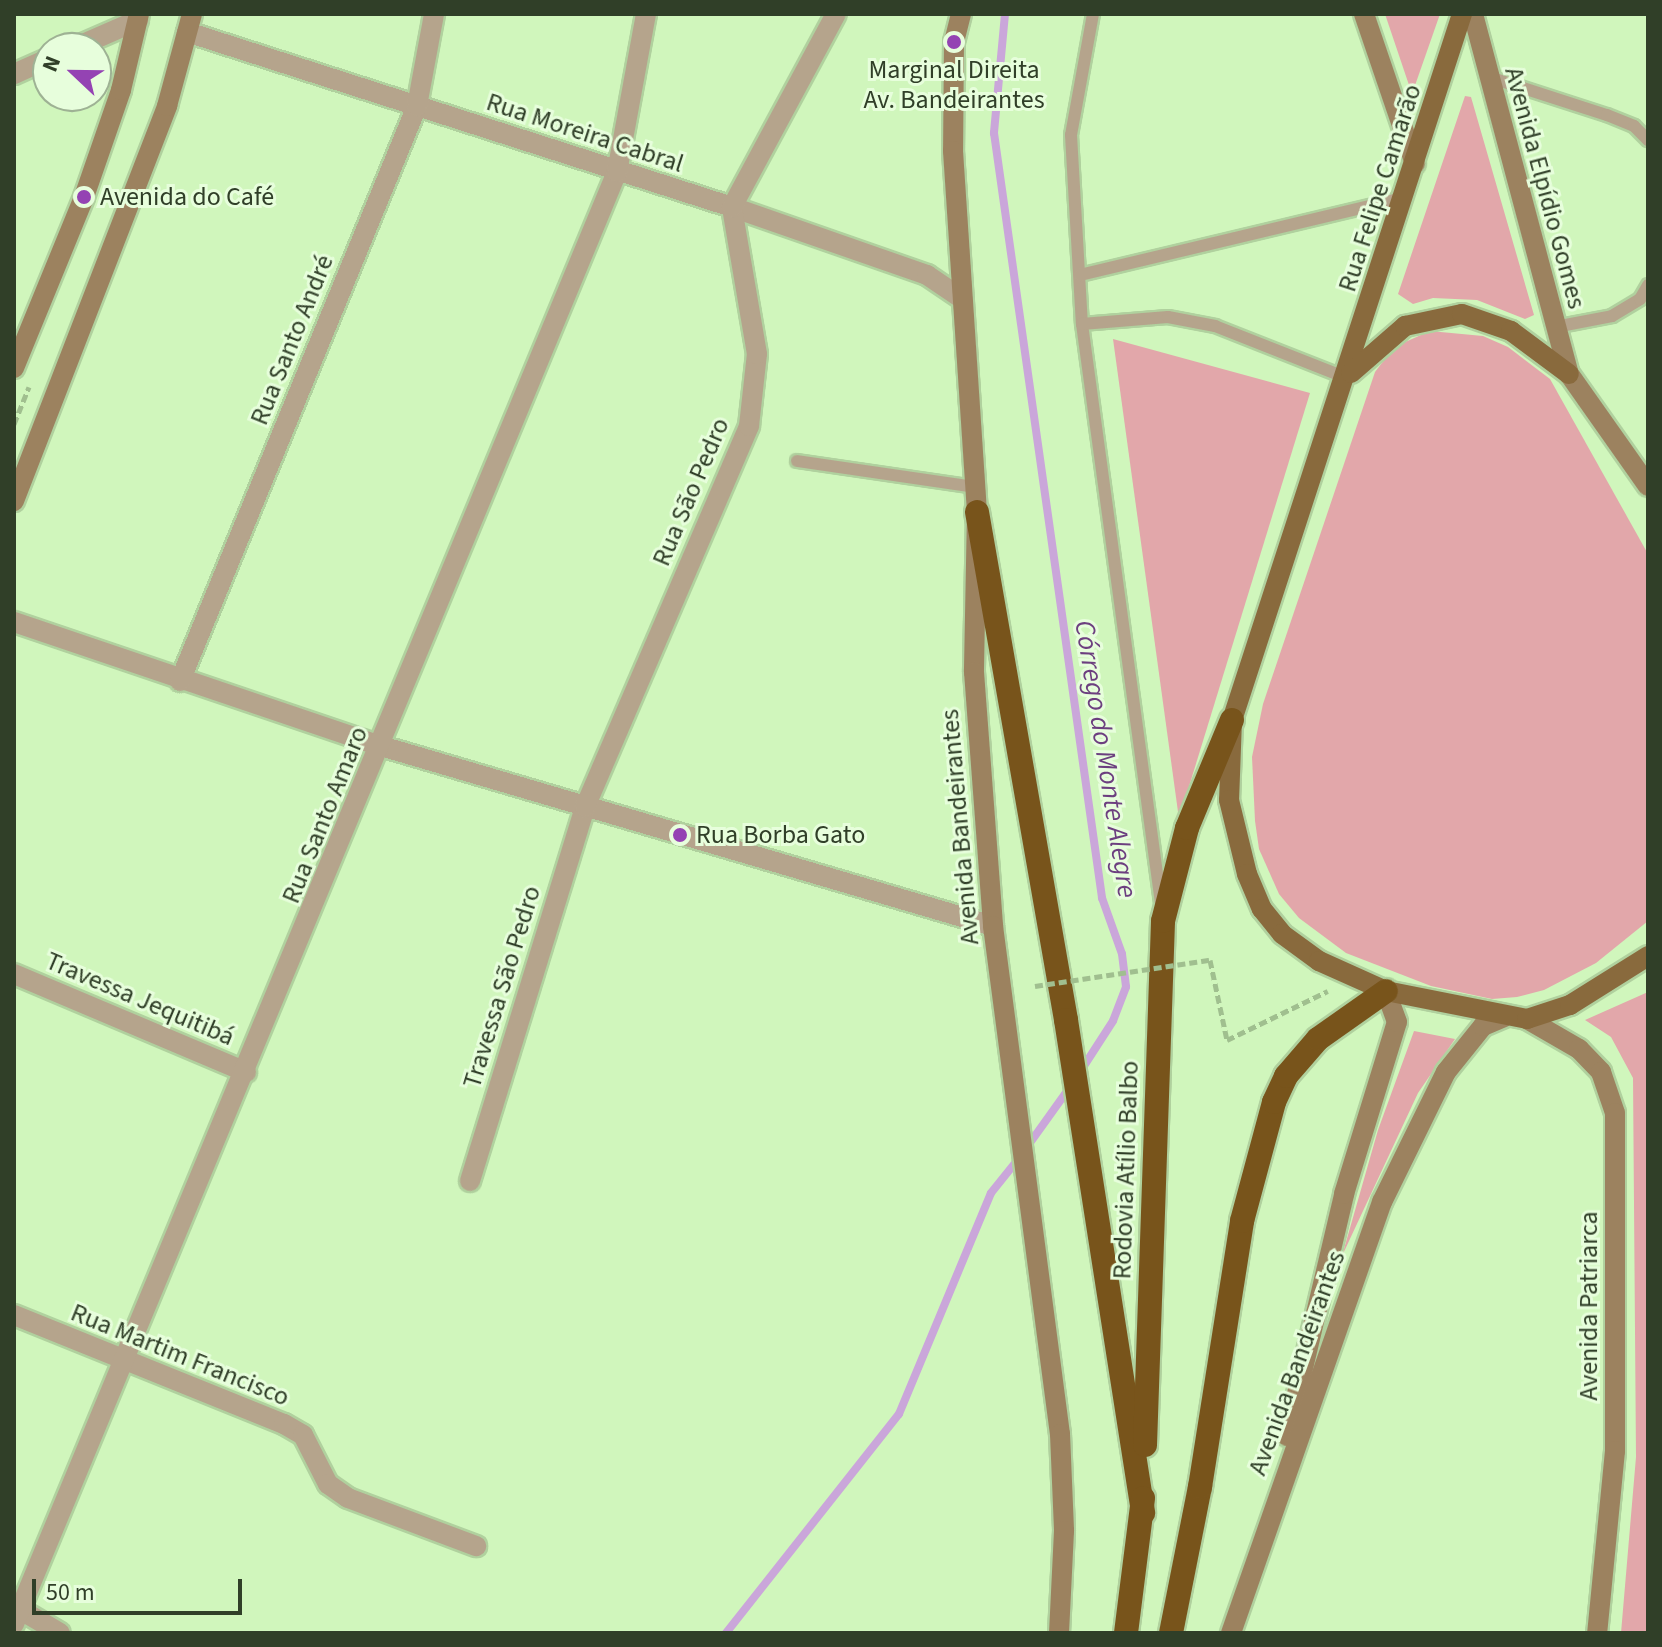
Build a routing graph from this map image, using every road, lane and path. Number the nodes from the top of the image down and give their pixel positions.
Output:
1 (434, 14) edge
2 (646, 14) edge
3 (836, 14) edge
4 (961, 14) edge
5 (1093, 14) edge
6 (1364, 14) edge
7 (1462, 14) edge
8 (1473, 14) edge
9 (139, 17) edge
10 (189, 23) edge
11 (108, 32) edge
12 (1489, 77) junction
13 (417, 106) junction
14 (1648, 140) edge
15 (1415, 164) junction
16 (617, 172) junction
17 (1404, 198) junction
18 (732, 207) junction
19 (1080, 275) junction
20 (1648, 285) edge
21 (961, 298) junction
22 (1082, 324) junction
23 (1555, 327) junction
24 (14, 368) edge
25 (1569, 374) junction
26 (1347, 378) junction
27 (797, 461) dead end
28 (1648, 486) edge
29 (975, 487) junction
30 (14, 501) edge
31 (977, 512) junction
32 (14, 622) edge
33 (180, 681) junction
34 (1232, 720) junction
35 (381, 746) junction
36 (585, 807) junction
37 (1163, 921) junction
38 (993, 926) junction
39 (1648, 956) edge
40 (14, 974) edge
41 (1353, 979) junction
42 (1035, 986) dead end
43 (1386, 991) junction
44 (1504, 1017) junction
45 (1527, 1019) junction
46 (246, 1072) junction
47 (470, 1181) dead end
48 (14, 1315) edge
49 (124, 1361) junction
50 (1143, 1513) junction
51 (1265, 1529) junction
52 (476, 1546) dead end
53 (16, 1613) edge
54 (60, 1633) edge
55 (1059, 1633) edge
56 (1126, 1633) edge
57 (1171, 1633) edge
58 (1231, 1633) edge
59 (1597, 1633) edge

1 - 13 street, Rua Santo André
2 - 16 street, Rua Santo Amaro
3 - 18 street
4 - 21 main road, Avenida Bandeirantes
5 - 19 lane
6 - 15 main road
7 - 15 main road, Rua Felipe Camarão
8 - 12 main road, Avenida Elpídio Gomes
9 - 11 street
9 - 24 main road
10 - 13 street, Rua Moreira Cabral
10 - 30 main road
12 - 14 lane
12 - 23 main road, Avenida Elpídio Gomes
13 - 16 street, Rua Moreira Cabral
13 - 33 street, Rua Santo André
15 - 17 main road, Rua Felipe Camarão
16 - 18 street, Rua Moreira Cabral
16 - 35 street, Rua Santo Amaro
17 - 19 lane
17 - 26 main road, Rua Felipe Camarão
18 - 21 street, Rua Moreira Cabral
18 - 36 street, Rua São Pedro
19 - 22 lane
20 - 23 lane
21 - 29 main road, Avenida Bandeirantes
22 - 26 lane
22 - 37 lane
23 - 25 main road, Avenida Elpídio Gomes
25 - 26 main road
25 - 28 main road
26 - 34 main road
27 - 29 lane
29 - 31 main road, Avenida Bandeirantes
31 - 38 main road, Avenida Bandeirantes
31 - 50 highway
32 - 33 street
33 - 35 street
34 - 37 highway, Rodovia Atílio Balbo
34 - 41 main road
35 - 36 street
35 - 46 street, Rua Santo Amaro
36 - 38 street
36 - 47 street, Travessa São Pedro
37 - 50 highway, Rodovia Atílio Balbo
38 - 55 main road, Avenida Bandeirantes
39 - 45 main road
40 - 46 street, Travessa Jequitibá
41 - 42 path, bridge
41 - 43 main road
43 - 44 main road
43 - 51 main road, Avenida Bandeirantes
43 - 57 highway
44 - 45 main road
44 - 51 main road, Avenida Bandeirantes
45 - 59 main road, Avenida Patriarca
46 - 49 street, Rua Santo Amaro
48 - 49 street, Rua Martim Francisco
49 - 52 street, Rua Martim Francisco
49 - 53 street, Rua Santo Amaro
50 - 56 highway, Rodovia Atílio Balbo
51 - 58 main road, Avenida Bandeirantes
53 - 54 street

